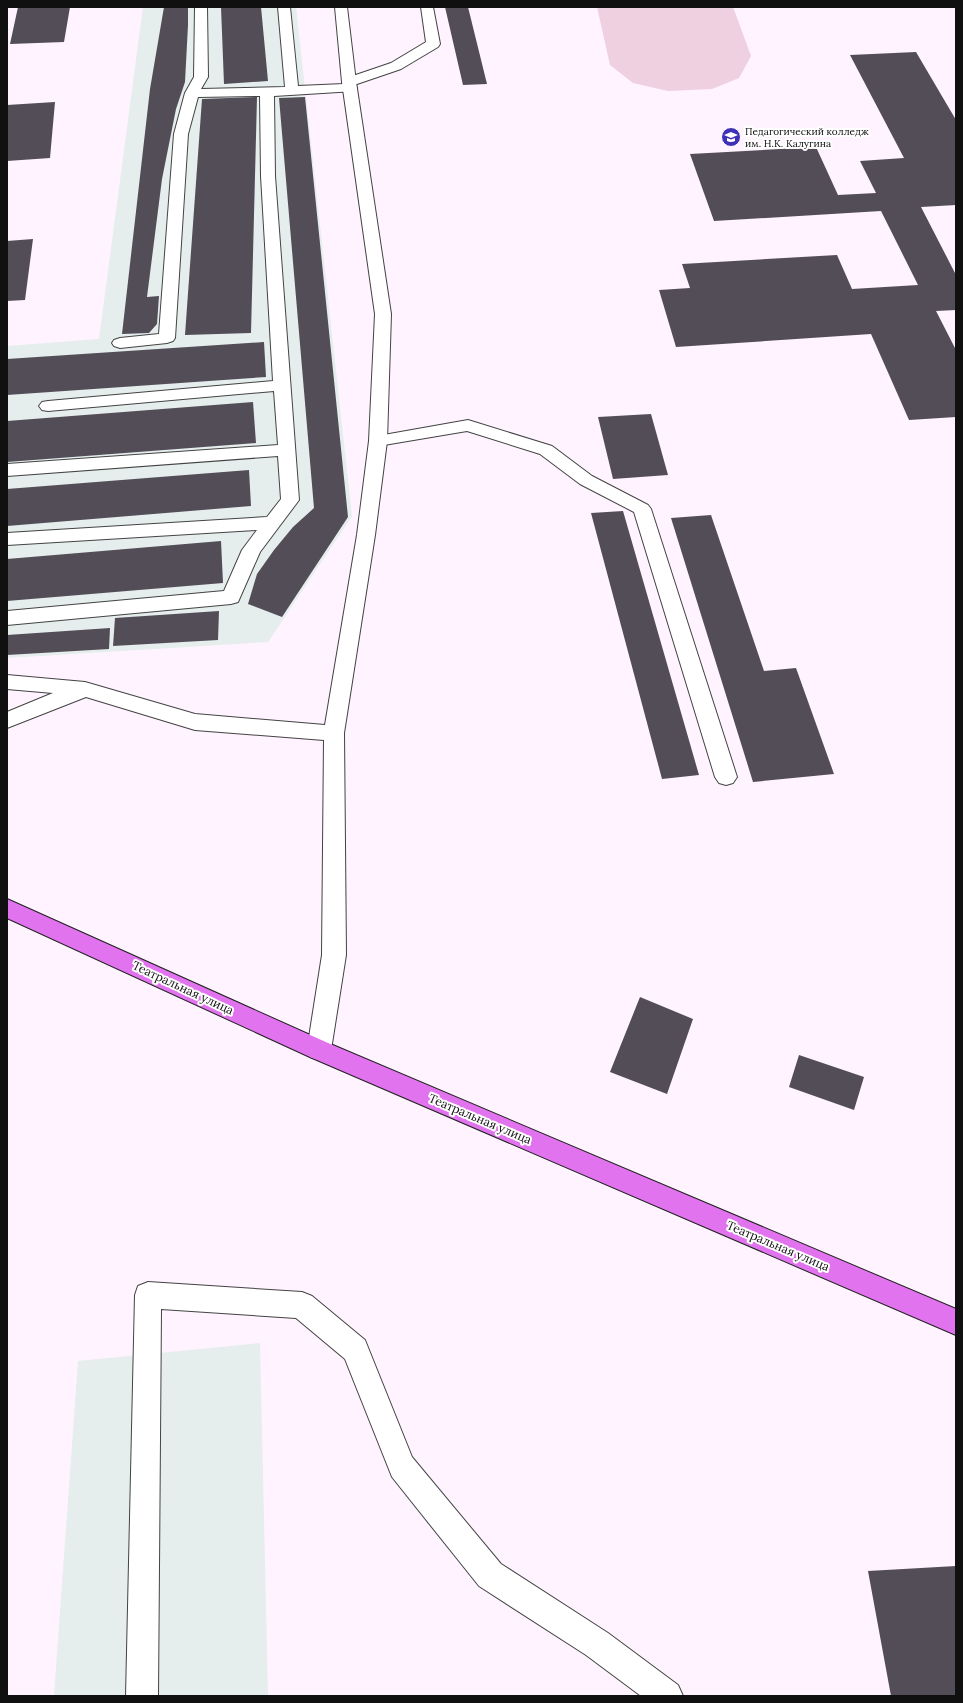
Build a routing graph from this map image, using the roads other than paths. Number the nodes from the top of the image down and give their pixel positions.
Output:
1 (201, 7) edge
2 (284, 7) edge
3 (341, 7) edge
4 (426, 7) edge
5 (349, 85) junction
6 (292, 90) junction
7 (268, 92) junction
8 (192, 93) junction
9 (120, 342) dead end
10 (282, 384) junction
11 (48, 406) dead end
12 (378, 441) junction
13 (286, 450) junction
14 (7, 470) edge
15 (272, 522) junction
16 (7, 539) edge
17 (7, 618) edge
18 (7, 682) edge
19 (85, 689) junction
20 (7, 720) edge
21 (334, 733) junction
22 (726, 778) dead end
23 (7, 908) edge
24 (319, 1050) junction
25 (956, 1322) edge
26 (142, 1696) edge
27 (667, 1696) edge

1 - 8 street
2 - 6 street
3 - 5 street
4 - 5 street
5 - 6 street
5 - 12 street
6 - 7 street
7 - 8 street
7 - 10 street
8 - 9 street
10 - 11 street
10 - 13 street
12 - 21 street
12 - 22 street
13 - 14 street
13 - 15 street
15 - 16 street
15 - 17 street
18 - 19 street
19 - 20 street
19 - 21 street
21 - 24 street
23 - 24 main road, Театральная улица
24 - 25 main road, Театральная улица
26 - 27 street

